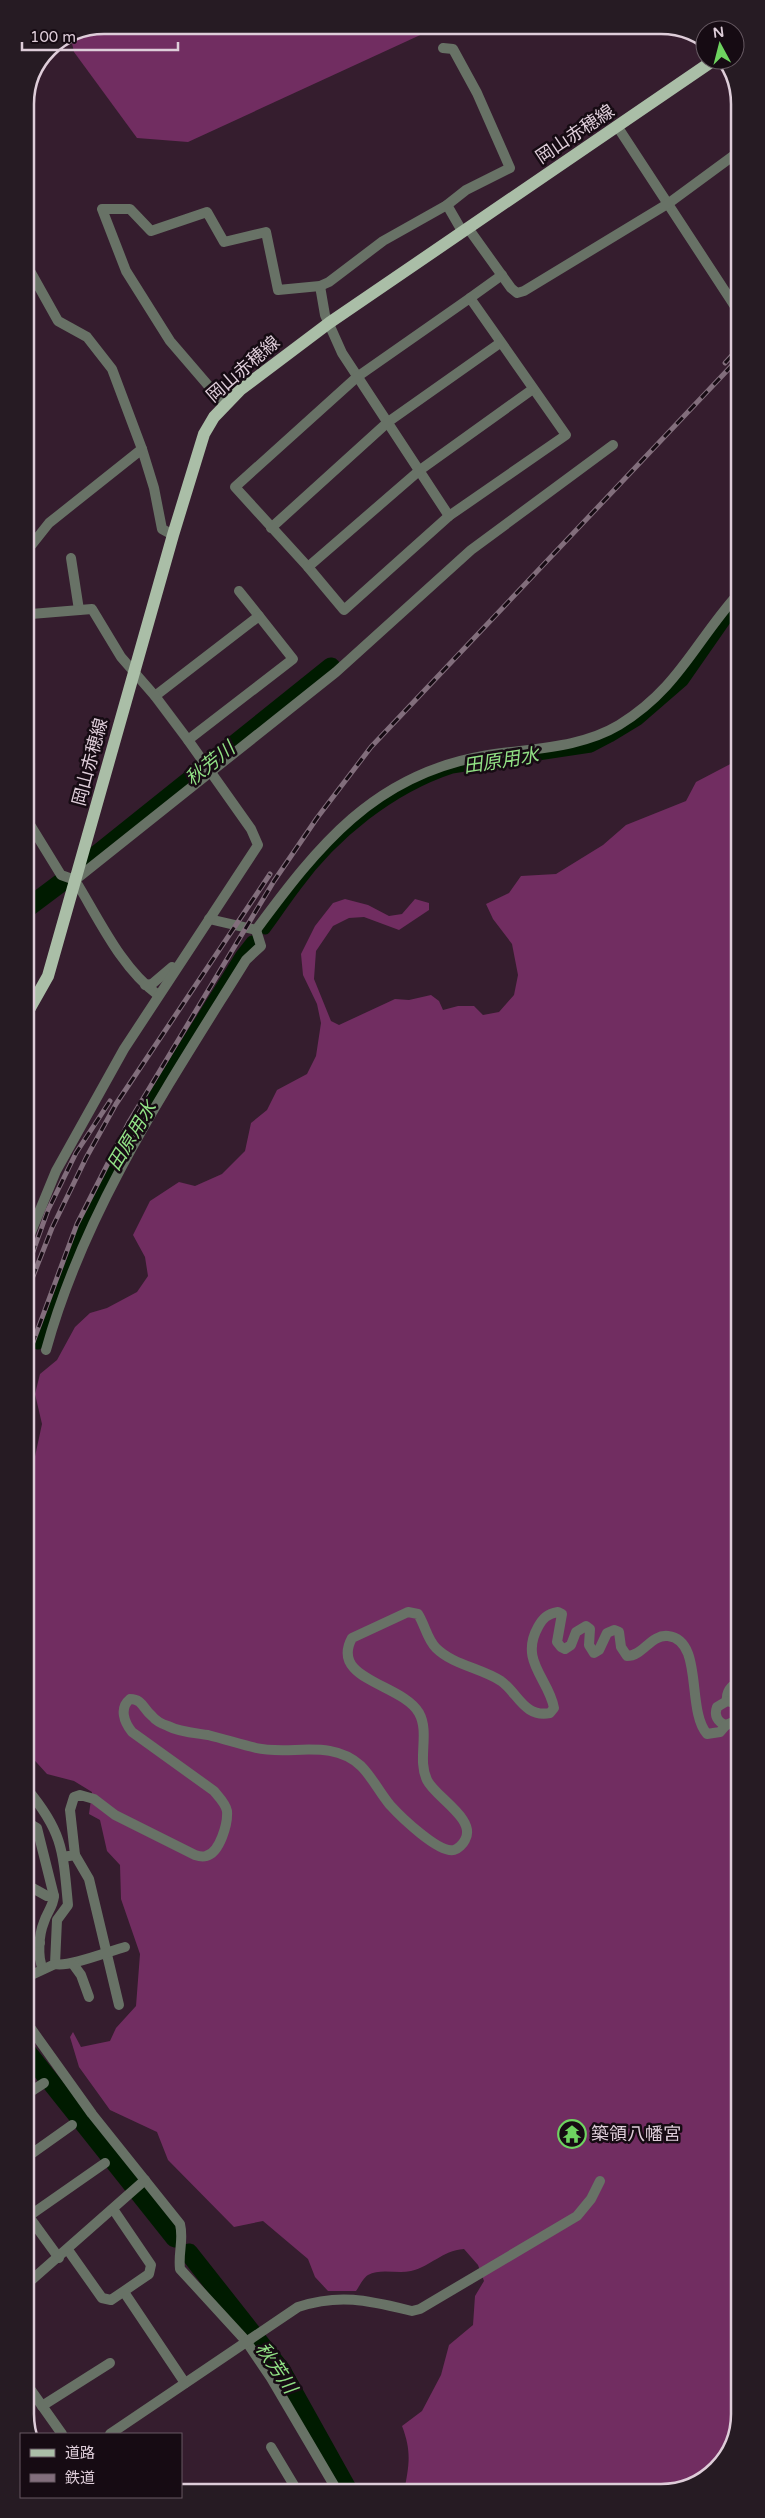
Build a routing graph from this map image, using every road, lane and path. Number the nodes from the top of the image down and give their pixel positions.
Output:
1 (443, 48) dead end
2 (699, 70) edge
3 (618, 126) junction
4 (731, 158) edge
5 (669, 203) junction
6 (447, 205) junction
7 (465, 230) junction
8 (502, 275) junction
9 (34, 278) edge
10 (320, 286) junction
11 (470, 298) junction
12 (731, 300) edge
13 (329, 323) junction
14 (500, 343) junction
15 (357, 377) junction
16 (533, 389) junction
17 (225, 405) junction
18 (388, 422) junction
19 (613, 445) dead end
20 (142, 448) junction
21 (420, 470) junction
22 (449, 516) junction
23 (271, 528) junction
24 (173, 535) junction
25 (34, 542) edge
26 (71, 558) dead end
27 (308, 567) junction
28 (239, 591) dead end
29 (731, 603) edge
30 (79, 610) junction
31 (34, 614) edge
32 (259, 616) junction
33 (133, 670) junction
34 (155, 696) junction
35 (188, 740) junction
36 (210, 773) junction
37 (34, 831) edge
38 (75, 880) junction
39 (209, 919) junction
40 (256, 930) junction
41 (181, 960) junction
42 (146, 986) junction
43 (158, 995) junction
44 (34, 1001) edge
45 (34, 1225) edge
46 (46, 1350) dead end
47 (731, 1687) edge
48 (727, 1701) junction
49 (731, 1702) edge
50 (731, 1722) edge
51 (726, 1724) junction
52 (34, 1798) edge
53 (34, 1826) edge
54 (75, 1855) junction
55 (63, 1857) junction
56 (34, 1889) edge
57 (54, 1896) junction
58 (34, 1942) edge
59 (40, 1943) junction
60 (125, 1947) dead end
61 (105, 1953) junction
62 (55, 1964) junction
63 (73, 1964) junction
64 (43, 1969) junction
65 (34, 1974) edge
66 (88, 1997) dead end
67 (119, 2005) dead end
68 (34, 2033) edge
69 (44, 2083) dead end
70 (34, 2089) edge
71 (72, 2125) dead end
72 (34, 2152) edge
73 (105, 2163) dead end
74 (143, 2181) junction
75 (600, 2181) dead end
76 (113, 2209) junction
77 (34, 2211) edge
78 (34, 2223) edge
79 (68, 2250) junction
80 (59, 2258) junction
81 (34, 2279) edge
82 (124, 2292) junction
83 (252, 2337) junction
84 (110, 2363) dead end
85 (185, 2382) junction
86 (34, 2395) edge
87 (42, 2406) junction
88 (61, 2433) edge
89 (111, 2433) edge
90 (271, 2447) dead end
91 (293, 2484) edge
92 (333, 2484) edge

1 - 6 street
2 - 3 main road, 岡山赤穂線
3 - 5 street
3 - 7 main road, 岡山赤穂線
4 - 5 street
5 - 8 street
5 - 12 street
6 - 7 street
6 - 10 street
7 - 8 street
7 - 13 main road, 岡山赤穂線
8 - 11 street
9 - 20 street
10 - 13 street
10 - 17 street
11 - 14 street
11 - 15 street
13 - 15 street
13 - 17 main road, 岡山赤穂線
14 - 16 street
14 - 18 street
15 - 18 street
15 - 23 street
16 - 21 street
16 - 22 street
17 - 24 main road, 岡山赤穂線
18 - 21 street
18 - 23 street
19 - 36 street
20 - 24 street
20 - 25 street
21 - 22 street
21 - 27 street
22 - 27 street
23 - 27 street
24 - 33 main road, 岡山赤穂線
26 - 30 street
28 - 32 street
29 - 40 street
30 - 31 street
30 - 33 street
32 - 34 street
32 - 35 street
33 - 34 street
33 - 38 main road, 岡山赤穂線
34 - 35 street
35 - 36 street
36 - 38 street
36 - 39 street
37 - 38 street
38 - 42 street
38 - 44 main road, 岡山赤穂線
39 - 40 street
39 - 41 street
40 - 46 street
41 - 42 street
41 - 43 street
42 - 43 street
43 - 45 street
47 - 48 street
48 - 49 street
48 - 51 street
50 - 51 street
51 - 54 street
52 - 55 street
53 - 57 street
54 - 55 street
54 - 61 street
55 - 62 street
56 - 57 street
57 - 59 street
58 - 59 street
59 - 64 street
60 - 61 street
61 - 63 street
61 - 67 street
62 - 63 street
62 - 64 street
63 - 66 street
64 - 65 street
68 - 74 street
69 - 70 street
71 - 72 street
73 - 77 street
74 - 76 street
74 - 83 street
75 - 83 street
76 - 79 street
76 - 82 street
78 - 80 street
79 - 80 street
79 - 82 street
80 - 81 street
82 - 85 street
83 - 85 street
83 - 92 street
84 - 87 street
85 - 89 street
86 - 87 street
87 - 88 street
90 - 91 street

